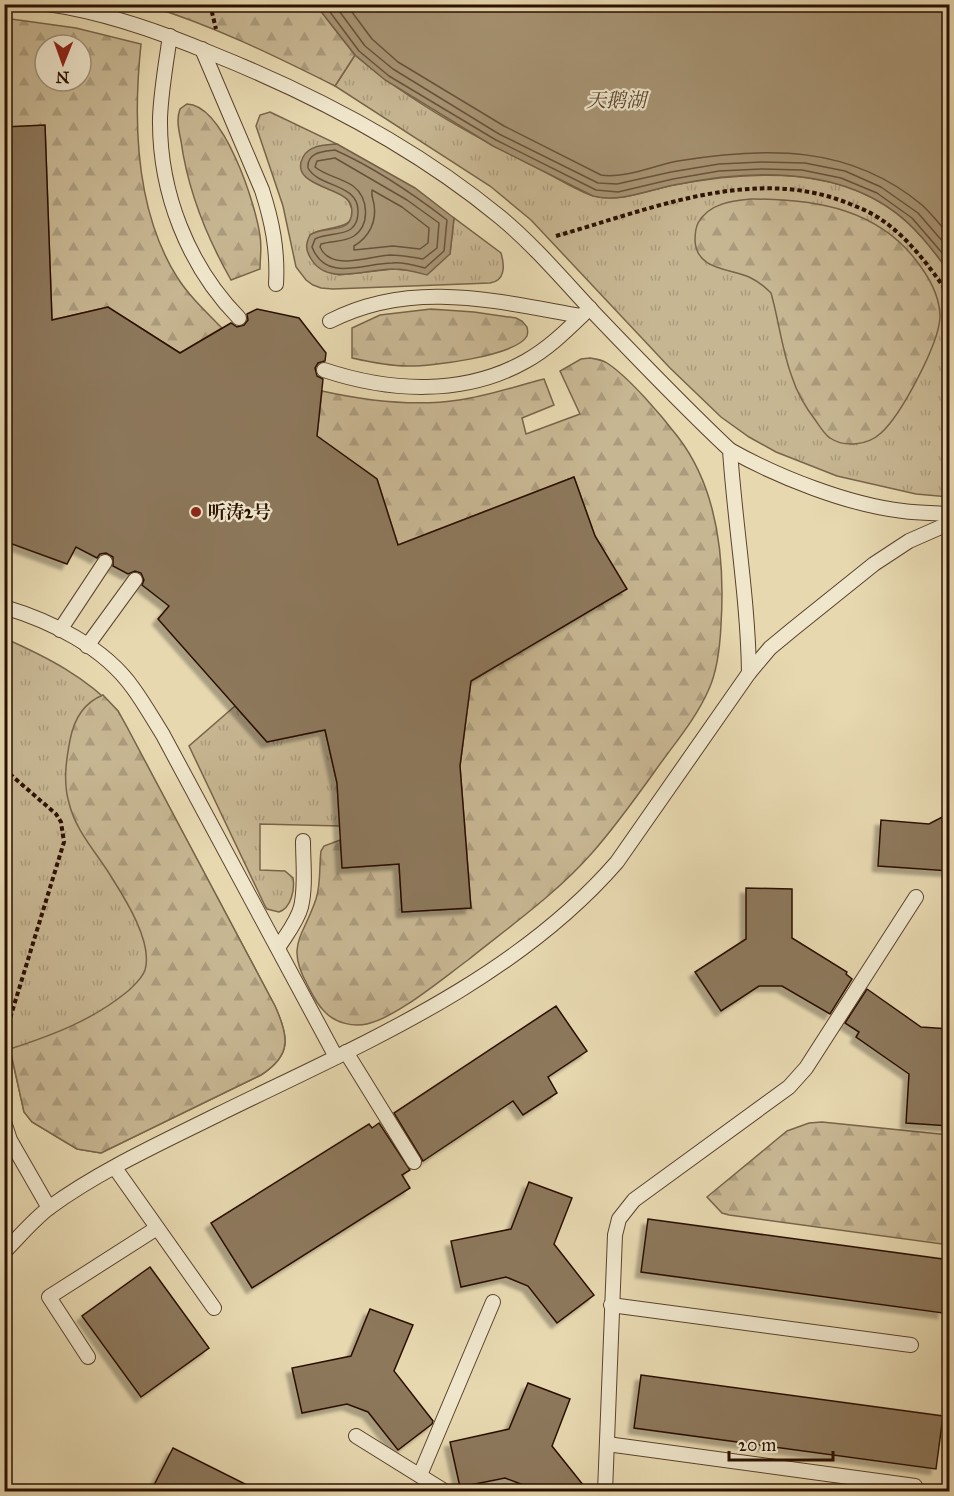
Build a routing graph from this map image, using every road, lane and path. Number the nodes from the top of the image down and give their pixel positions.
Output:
1 (48, 4) edge
2 (170, 36) junction
3 (202, 49) junction
4 (529, 244) junction
5 (276, 284) dead end
6 (950, 296) edge
7 (586, 312) junction
8 (239, 318) dead end
9 (330, 321) dead end
10 (324, 370) dead end
11 (730, 450) junction
12 (950, 514) edge
13 (950, 523) edge
14 (105, 562) dead end
15 (135, 580) dead end
16 (4, 607) edge
17 (60, 630) junction
18 (87, 646) junction
19 (749, 673) junction
20 (4, 769) edge
21 (303, 841) dead end
22 (916, 897) dead end
23 (278, 948) junction
24 (4, 1038) edge
25 (341, 1054) junction
26 (4, 1122) edge
27 (414, 1162) dead end
28 (115, 1168) junction
29 (49, 1208) junction
30 (157, 1228) junction
31 (4, 1252) edge
32 (493, 1302) dead end
33 (611, 1305) junction
34 (214, 1308) dead end
35 (910, 1345) dead end
36 (88, 1358) dead end
37 (356, 1436) dead end
38 (607, 1444) junction
39 (420, 1475) junction
40 (915, 1486) dead end
41 (446, 1491) edge
42 (605, 1491) edge

1 - 2 lane
2 - 3 lane
2 - 8 lane
3 - 4 lane
3 - 5 lane
4 - 6 path
4 - 7 lane
7 - 9 lane
7 - 10 lane
7 - 11 lane
11 - 12 lane
11 - 19 lane
13 - 19 lane
14 - 17 lane
15 - 18 lane
16 - 17 lane
17 - 18 lane
18 - 23 lane
19 - 25 lane
20 - 24 path
21 - 23 lane
22 - 33 lane
23 - 25 lane
25 - 27 lane
25 - 28 lane
26 - 29 lane
28 - 29 lane
28 - 30 lane
29 - 31 lane
30 - 34 lane
30 - 36 lane
32 - 39 lane
33 - 35 lane
33 - 38 lane
37 - 39 lane
38 - 40 lane
38 - 42 lane
39 - 41 lane

